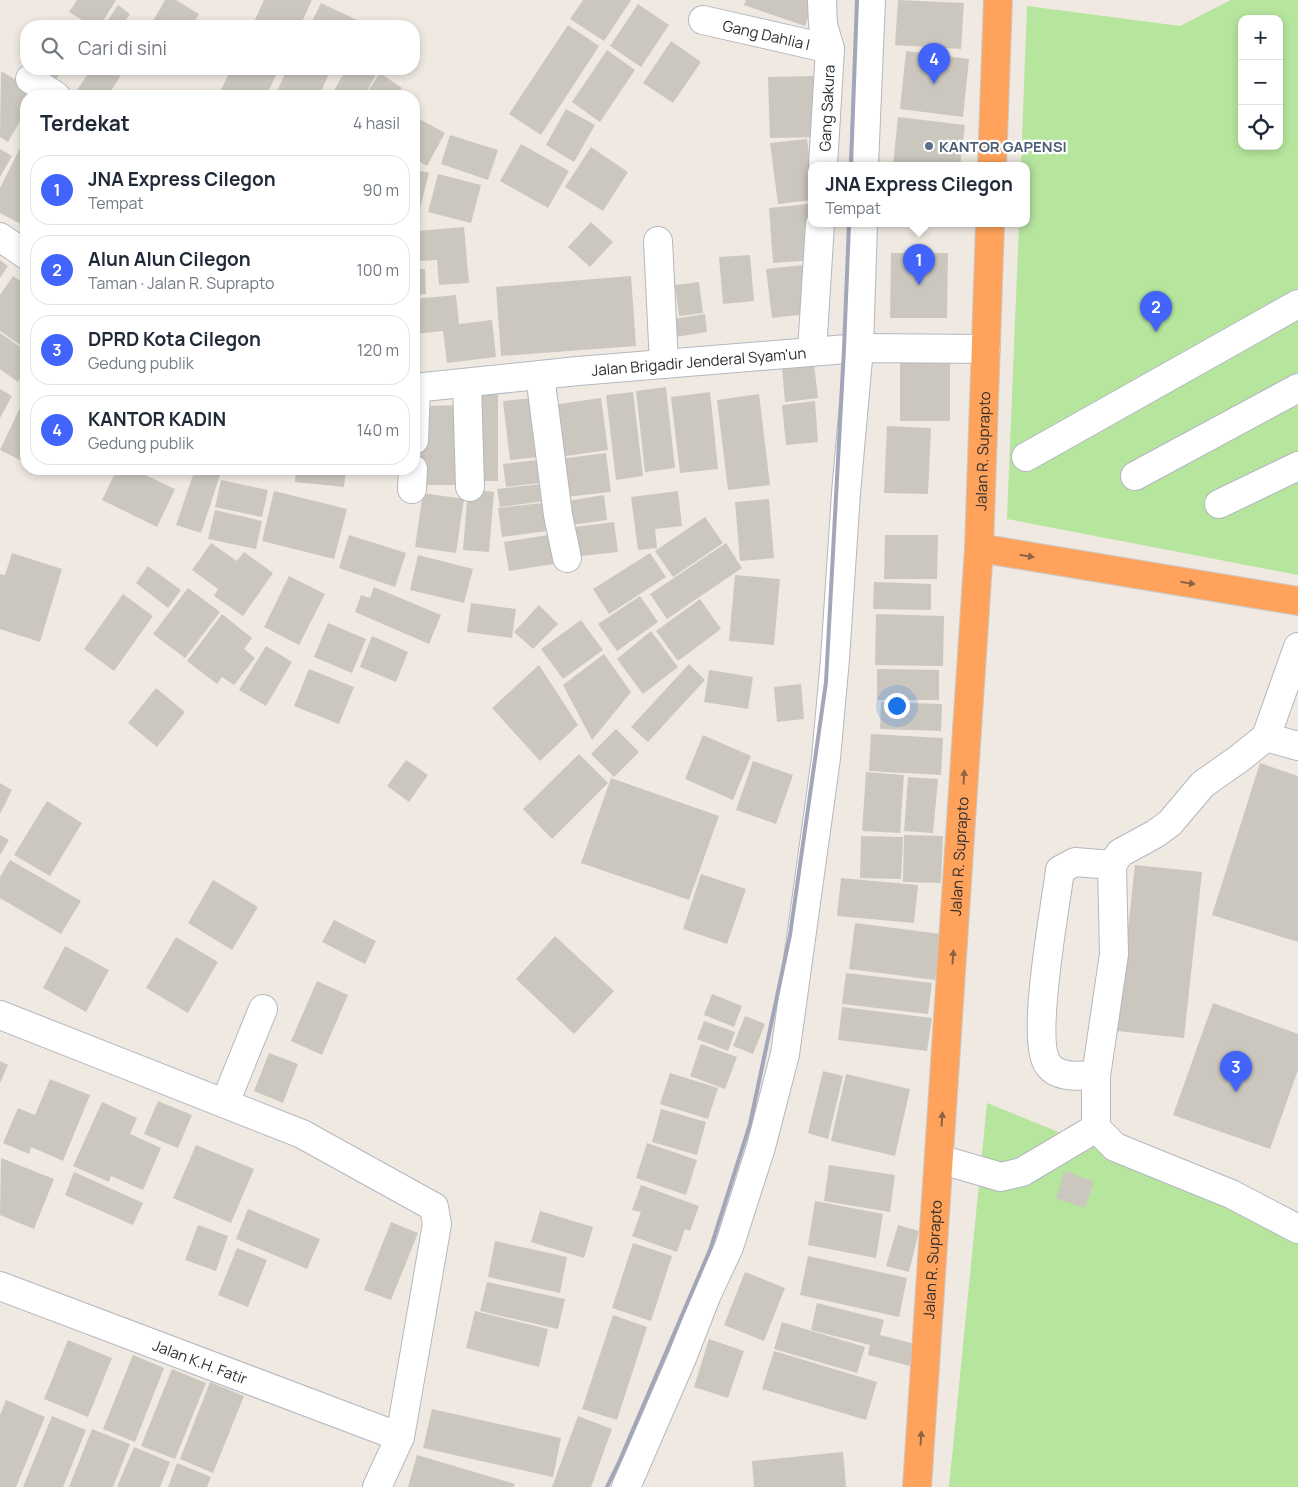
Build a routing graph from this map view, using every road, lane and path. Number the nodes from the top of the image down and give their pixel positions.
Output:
1 (822, 0) edge
2 (871, 0) edge
3 (998, 0) edge
4 (703, 20) dead end
5 (830, 49) junction
6 (30, 79) dead end
7 (47, 90) edge
8 (823, 162) edge
9 (864, 162) edge
10 (992, 162) edge
11 (820, 227) edge
12 (862, 227) edge
13 (990, 227) edge
14 (0, 237) edge
15 (658, 241) dead end
16 (20, 251) edge
17 (1298, 304) edge
18 (859, 348) junction
19 (986, 349) junction
20 (812, 352) junction
21 (664, 364) junction
22 (540, 375) junction
23 (467, 383) junction
24 (420, 388) edge
25 (1298, 388) edge
26 (1026, 457) dead end
27 (1298, 466) edge
28 (1135, 476) dead end
29 (470, 487) dead end
30 (1219, 504) dead end
31 (979, 548) junction
32 (568, 558) dead end
33 (1298, 601) edge
34 (1298, 647) edge
35 (1266, 737) junction
36 (1298, 746) edge
37 (1112, 865) junction
38 (263, 1009) dead end
39 (0, 1015) edge
40 (1096, 1076) junction
41 (225, 1103) junction
42 (1096, 1128) junction
43 (940, 1159) junction
44 (1298, 1228) edge
45 (0, 1286) edge
46 (400, 1437) junction
47 (377, 1487) edge
48 (626, 1487) edge
49 (917, 1487) edge

1 - 5 street, Gang Sakura
2 - 9 street
3 - 10 highway
4 - 5 street, Gang Dahlia I
5 - 8 street, Gang Sakura
6 - 7 street
11 - 20 street
12 - 18 street
13 - 19 highway, Jalan R. Suprapto
14 - 16 street
15 - 21 street
17 - 26 street
18 - 19 street, Jalan Brigadir Jenderal Syam'un
18 - 20 street, Jalan Brigadir Jenderal Syam'un
18 - 48 street
19 - 31 highway, Jalan R. Suprapto
20 - 21 street, Jalan Brigadir Jenderal Syam'un
21 - 22 street, Jalan Brigadir Jenderal Syam'un
22 - 23 street, Jalan Brigadir Jenderal Syam'un
22 - 32 street
23 - 24 street, Jalan Brigadir Jenderal Syam'un
23 - 29 street
25 - 28 street
27 - 30 street
31 -> 33 highway
43 -> 31 highway, Jalan R. Suprapto
34 - 35 street
35 - 36 street
35 - 37 street
37 - 40 street
37 - 40 street
38 - 41 street
39 - 41 street
40 - 42 street
41 - 46 street
42 - 43 street
42 - 44 street
49 -> 43 highway, Jalan R. Suprapto
45 - 46 street, Jalan K.H. Fatir
46 - 47 street

